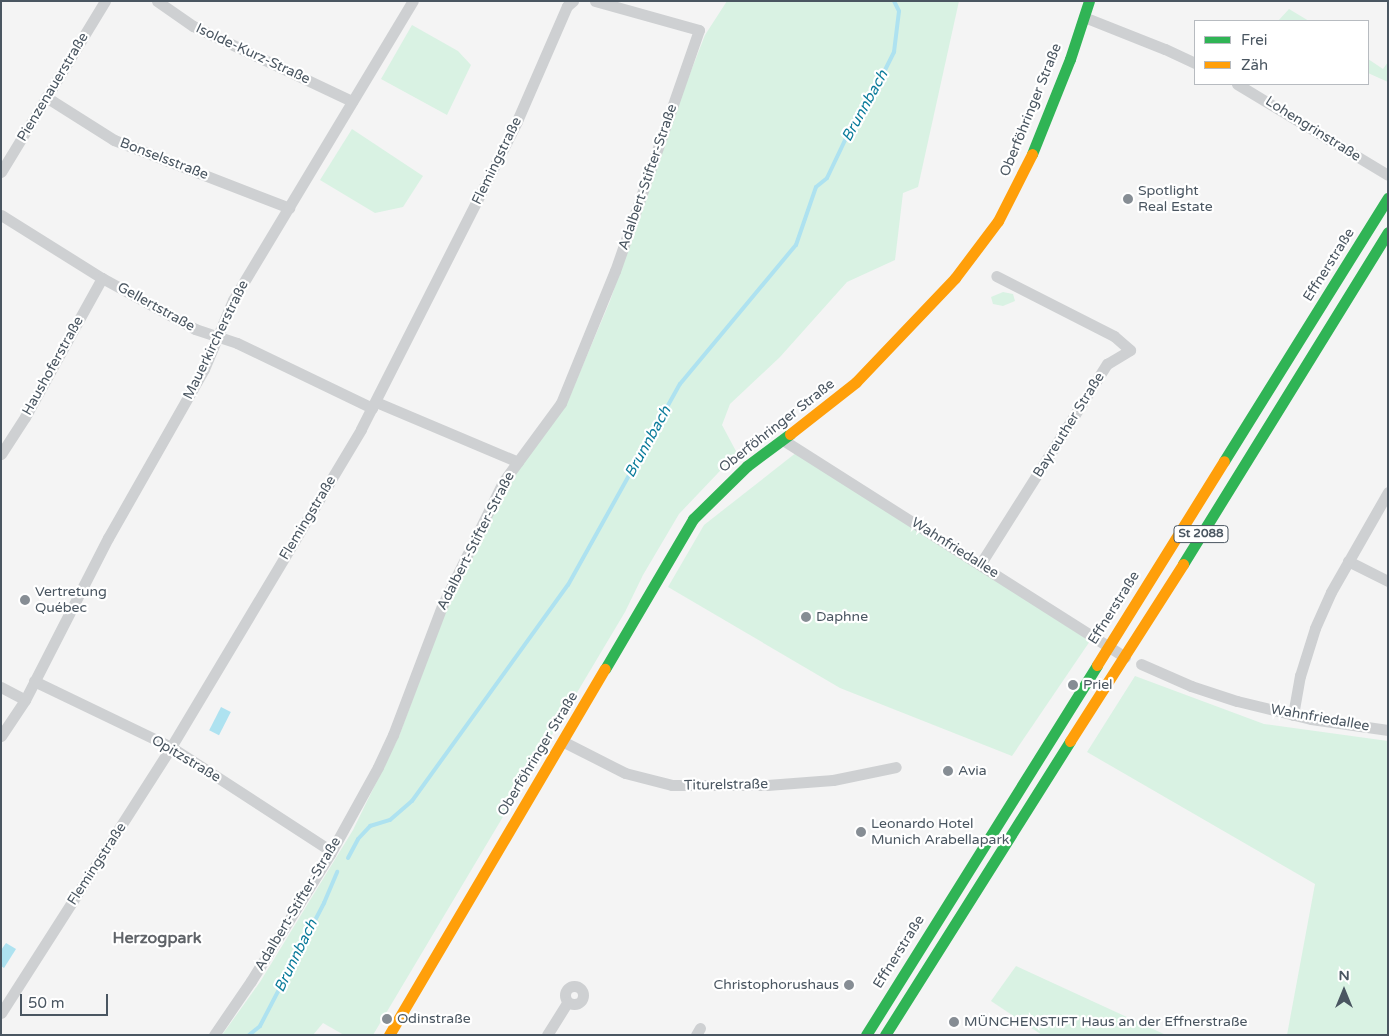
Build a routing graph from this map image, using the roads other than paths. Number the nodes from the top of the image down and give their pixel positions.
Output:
1 (105, 1) edge
2 (157, 1) edge
3 (413, 1) edge
4 (556, 1) edge
5 (595, 1) edge
6 (1089, 1) edge
7 (570, 4) edge
8 (1084, 17) junction
9 (1194, 63) edge
10 (1239, 85) edge
11 (46, 97) junction
12 (352, 102) junction
13 (1, 172) edge
14 (1388, 175) edge
15 (1388, 198) edge
16 (289, 208) junction
17 (1, 215) edge
18 (1388, 232) edge
19 (996, 276) dead end
20 (102, 278) junction
21 (217, 337) junction
22 (374, 405) junction
23 (783, 440) junction
24 (1, 454) edge
25 (518, 462) junction
26 (1388, 492) edge
27 (1348, 561) junction
28 (981, 564) junction
29 (1388, 581) edge
30 (1108, 647) junction
31 (1125, 657) junction
32 (1140, 664) dead end
33 (34, 681) junction
34 (1, 687) edge
35 (25, 700) junction
36 (1293, 715) junction
37 (1388, 730) edge
38 (1, 736) edge
39 (564, 742) junction
40 (171, 747) junction
41 (896, 767) dead end
42 (331, 851) junction
43 (568, 1002) dead end
44 (1, 1013) edge
45 (214, 1035) edge
46 (389, 1035) edge
47 (547, 1035) edge
48 (866, 1035) edge
49 (885, 1035) edge

1 - 11 street, Pienzenauerstraße
2 - 12 street, Isolde-Kurz-Straße
3 - 12 street, Mauerkircherstraße
4 - 7 street
5 - 25 street, Adalbert-Stifter-Straße
6 - 8 main road, Oberföhringer Straße
7 - 22 street, Flemingstraße
8 - 9 street
8 - 23 main road, Oberföhringer Straße
10 - 14 street, Lohengrinstraße
11 - 13 street, Pienzenauerstraße
11 - 16 street, Bonselsstraße
12 - 16 street, Mauerkircherstraße
15 - 30 main road, Effnerstraße
16 - 21 street, Mauerkircherstraße
17 - 20 street, Gellertstraße
18 - 31 main road, St 2088
19 - 28 street, Bayreuther Straße
20 - 21 street, Gellertstraße
20 - 24 street, Haushoferstraße
21 - 22 street, Gellertstraße
21 - 33 street, Mauerkircherstraße
22 - 25 street, Gellertstraße
22 - 40 street, Flemingstraße
23 - 28 street, Wahnfriedallee
23 - 39 main road, Oberföhringer Straße
25 - 42 street, Adalbert-Stifter-Straße
26 - 27 street
27 - 29 street
27 - 36 street
28 - 30 street, Wahnfriedallee
30 - 31 street, Wahnfriedallee
30 - 48 main road, Effnerstraße
31 - 49 main road, St 2088
32 - 36 street, Wahnfriedallee
33 - 35 street, Mauerkircherstraße
33 - 40 street, Opitzstraße
34 - 35 street
35 - 38 street, Mauerkircherstraße
36 - 37 street, Wahnfriedallee
39 - 41 street, Titurelstraße
39 - 46 main road, Oberföhringer Straße
40 - 42 street, Opitzstraße
40 - 44 street, Flemingstraße
42 - 45 street, Adalbert-Stifter-Straße
43 - 47 street

